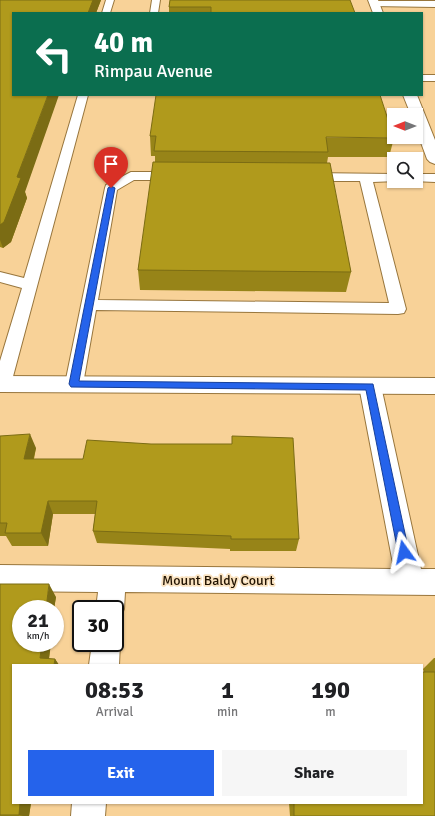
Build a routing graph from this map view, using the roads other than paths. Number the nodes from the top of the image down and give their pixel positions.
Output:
1 (110, 0) edge
2 (156, 0) edge
3 (432, 5) edge
4 (375, 6) edge
5 (106, 12) edge
6 (154, 12) edge
7 (423, 78) edge
8 (435, 78) edge
9 (84, 96) edge
10 (410, 96) edge
11 (432, 141) edge
12 (435, 159) edge
13 (186, 176) edge
14 (295, 177) edge
15 (366, 178) junction
16 (387, 178) edge
17 (423, 178) edge
18 (435, 178) edge
19 (0, 277) edge
20 (30, 285) junction
21 (89, 305) junction
22 (1, 384) edge
23 (74, 384) junction
24 (370, 386) junction
25 (435, 386) edge
26 (0, 578) edge
27 (113, 579) junction
28 (422, 581) edge
29 (111, 600) edge
30 (105, 652) edge
31 (104, 664) edge
32 (89, 804) edge
33 (88, 816) edge

1 - 5 lane
2 - 6 lane
3 - 4 lane
7 - 8 lane
9 - 20 lane
10 - 11 main road
11 - 12 main road
13 - 21 lane
14 - 15 lane
15 - 16 lane
15 - 21 lane
17 - 18 lane
19 - 20 lane
20 - 22 lane
21 - 23 lane
22 - 23 main road
23 - 24 main road
24 - 25 main road
24 - 28 main road
26 - 27 main road, Mount Baldy Court
27 - 28 main road, Mount Baldy Court
27 - 29 main road
30 - 31 main road
32 - 33 main road

